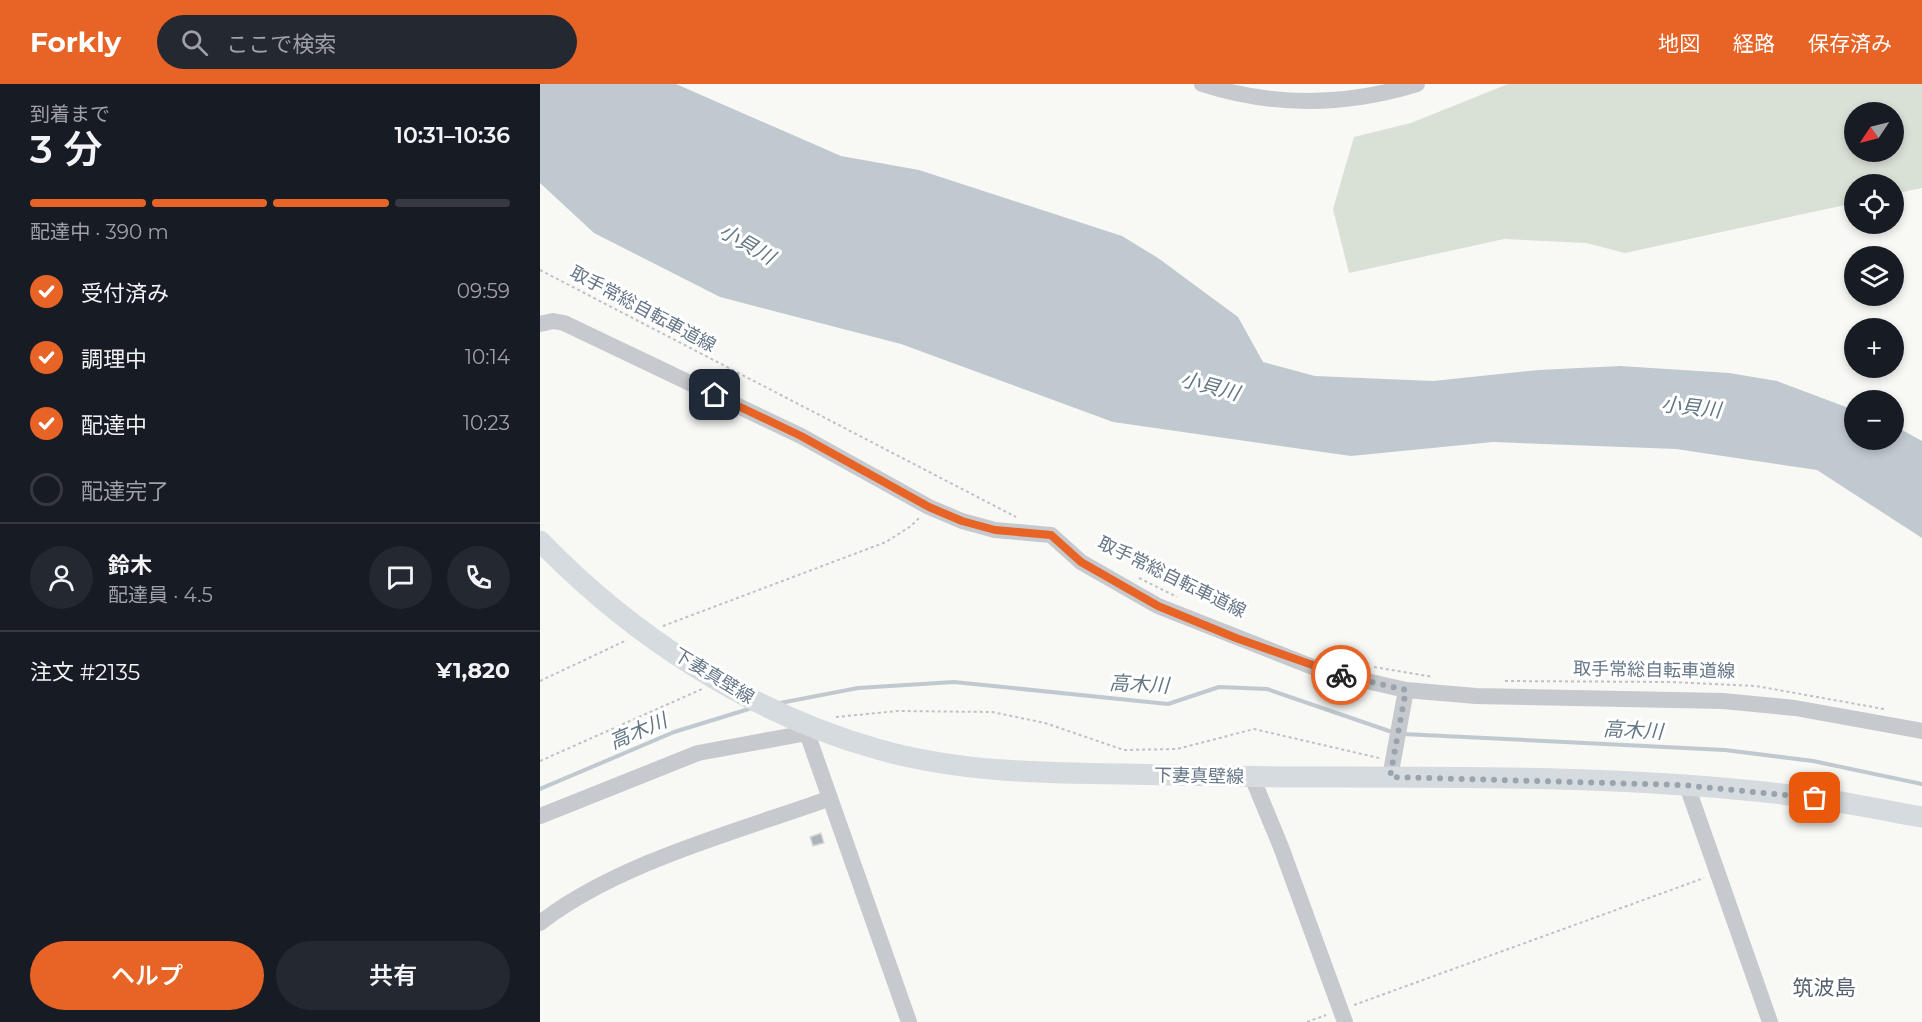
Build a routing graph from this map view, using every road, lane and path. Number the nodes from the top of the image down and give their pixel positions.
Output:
1 (1202, 84) edge
2 (1417, 84) edge
3 (540, 270) edge
4 (540, 324) edge
5 (929, 507) junction
6 (1019, 519) dead end
7 (540, 541) edge
8 (1139, 577) dead end
9 (1180, 599) dead end
10 (645, 633) junction
11 (1366, 666) dead end
12 (1435, 677) dead end
13 (540, 681) edge
14 (1498, 681) dead end
15 (725, 684) junction
16 (1406, 690) junction
17 (1892, 710) dead end
18 (834, 718) dead end
19 (806, 727) junction
20 (1922, 731) edge
21 (540, 761) edge
22 (1392, 770) junction
23 (1252, 777) junction
24 (1687, 786) junction
25 (828, 799) junction
26 (540, 816) edge
27 (1922, 817) edge
28 (1716, 873) junction
29 (540, 923) edge
30 (1343, 1016) edge
31 (909, 1022) edge
32 (1306, 1022) edge
33 (1770, 1022) edge

1 - 2 street
3 - 6 path, 取手常総自転車道線
4 - 5 street
5 - 10 path
5 - 16 street
7 - 10 main road, 下妻真壁線
8 - 9 path, 取手常総自転車道線
10 - 13 path
10 - 15 main road, 下妻真壁線
11 - 12 path
14 - 17 path, 取手常総自転車道線
15 - 19 main road, 下妻真壁線
15 - 21 path
16 - 20 street
16 - 22 street
18 - 22 path
19 - 23 main road, 下妻真壁線
19 - 25 street
19 - 26 street
22 - 23 main road, 下妻真壁線
22 - 24 main road, 下妻真壁線
23 - 30 street
24 - 27 main road, 下妻真壁線
24 - 28 street
25 - 29 street
25 - 31 street
28 - 30 path
28 - 33 street
30 - 32 path

